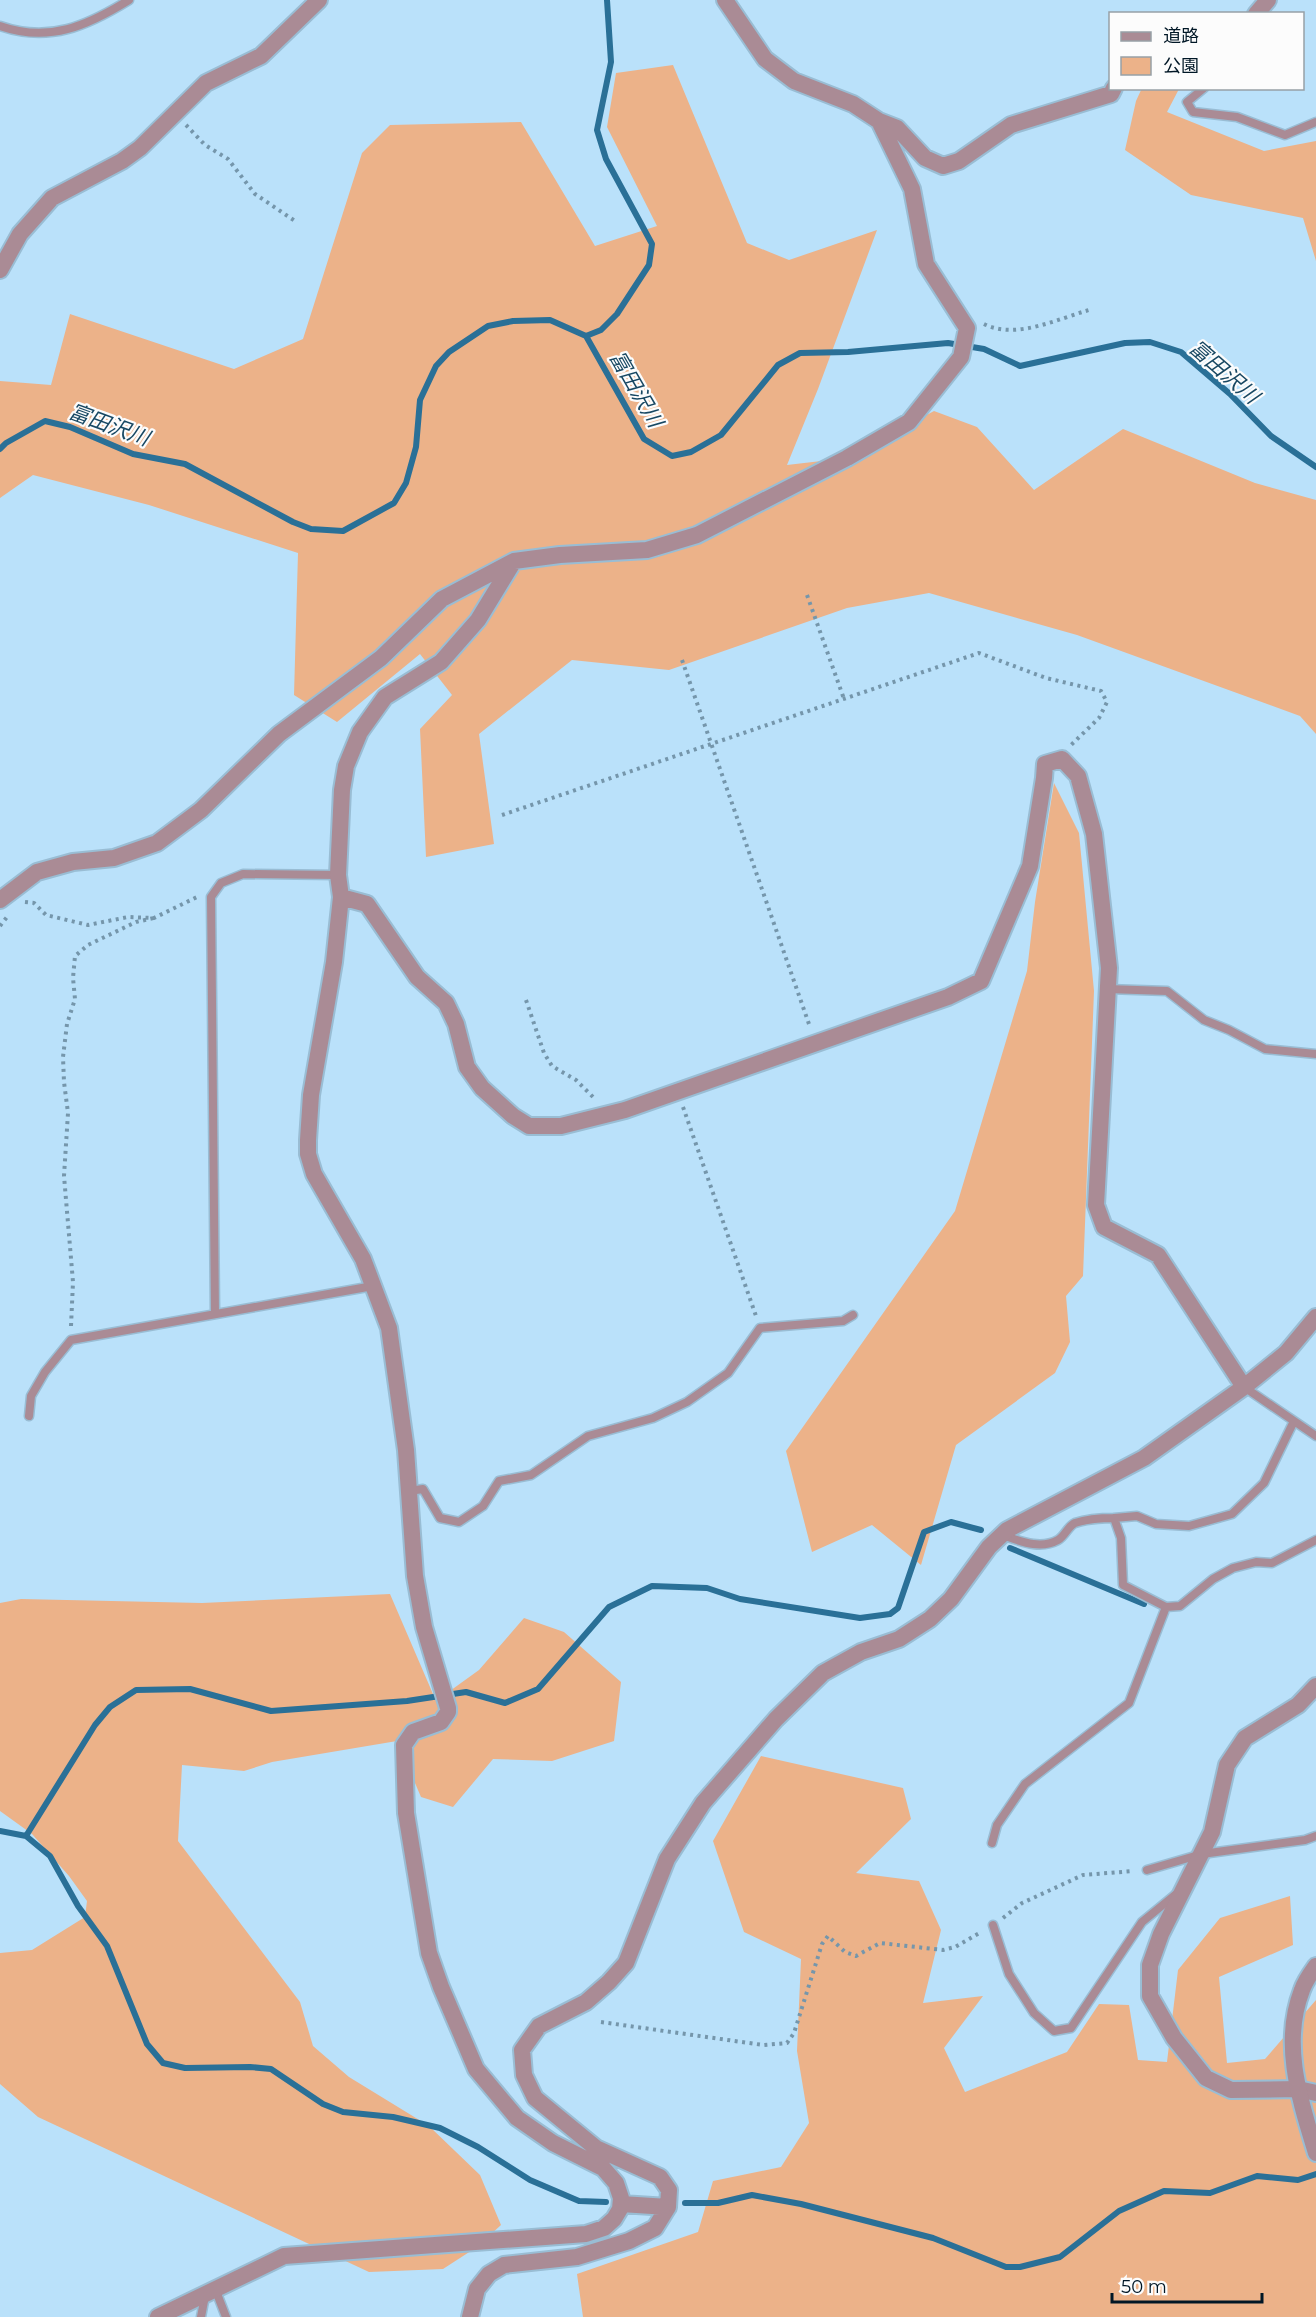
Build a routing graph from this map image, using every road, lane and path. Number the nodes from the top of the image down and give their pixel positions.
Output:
1 (129, 0) edge
2 (319, 0) edge
3 (725, 0) edge
4 (1268, 0) edge
5 (1258, 12) edge
6 (0, 26) edge
7 (1113, 90) edge
8 (1202, 90) edge
9 (175, 114) junction
10 (879, 121) junction
11 (1316, 122) edge
12 (295, 221) dead end
13 (0, 270) edge
14 (954, 308) junction
15 (1089, 310) dead end
16 (514, 561) junction
17 (807, 595) dead end
18 (682, 660) dead end
19 (844, 699) junction
20 (710, 744) junction
21 (1062, 759) junction
22 (501, 815) dead end
23 (338, 875) junction
24 (217, 887) junction
25 (341, 897) junction
26 (19, 902) dead end
27 (6, 905) edge
28 (154, 918) junction
29 (0, 926) edge
30 (1107, 990) junction
31 (526, 1000) dead end
32 (816, 1045) junction
33 (1316, 1054) edge
34 (678, 1093) junction
35 (608, 1115) junction
36 (373, 1286) junction
37 (215, 1314) junction
38 (853, 1315) dead end
39 (1316, 1317) edge
40 (760, 1328) junction
41 (71, 1340) junction
42 (1244, 1387) junction
43 (29, 1416) dead end
44 (1294, 1421) junction
45 (1316, 1436) edge
46 (409, 1491) junction
47 (1114, 1518) junction
48 (1002, 1535) junction
49 (1316, 1540) edge
50 (1166, 1607) junction
51 (1316, 1686) edge
52 (1316, 1836) edge
53 (992, 1843) dead end
54 (1202, 1854) junction
55 (1147, 1870) joint
56 (1187, 1885) junction
57 (993, 1925) junction
58 (1316, 1966) edge
59 (601, 2022) dead end
60 (1298, 2089) junction
61 (1316, 2093) edge
62 (1316, 2153) edge
63 (621, 2204) junction
64 (668, 2207) junction
65 (211, 2293) junction
66 (158, 2317) edge
67 (201, 2317) edge
68 (225, 2317) edge
69 (470, 2317) edge

1 - 6 lane
2 - 9 street
3 - 10 street
4 - 5 street
7 - 10 street
8 - 11 lane
9 - 12 path
9 - 13 street
10 - 14 street
14 - 15 path
14 - 16 street
16 - 23 street
16 - 27 street
17 - 19 path
18 - 20 path
19 - 20 path
19 - 21 path
20 - 22 path
20 - 32 path
21 - 30 street
21 - 32 street
23 - 24 lane
23 - 25 street
24 - 28 path
24 - 37 lane
25 - 35 street
25 - 36 street
26 - 28 path
27 - 29 path
28 - 41 path
30 - 33 lane
30 - 42 street
31 - 35 path
32 - 34 street
34 - 35 street
34 - 40 path
36 - 37 lane
36 - 46 street
37 - 41 lane
38 - 40 lane
39 - 42 street
40 - 46 lane
41 - 43 lane
42 - 44 lane
42 - 48 street
44 - 45 lane
44 - 47 lane
46 - 63 street
47 - 48 lane
47 - 50 lane
48 - 64 street
49 - 50 lane
50 - 53 lane
51 - 54 street
52 - 54 lane
54 - 55 lane
54 - 56 street
55 - 57 path
56 - 57 lane
56 - 60 street
57 - 59 path
58 - 60 street
60 - 61 street
60 - 62 street
63 - 64 street
63 - 65 street
64 - 69 street
65 - 66 street
65 - 67 lane
65 - 68 lane

